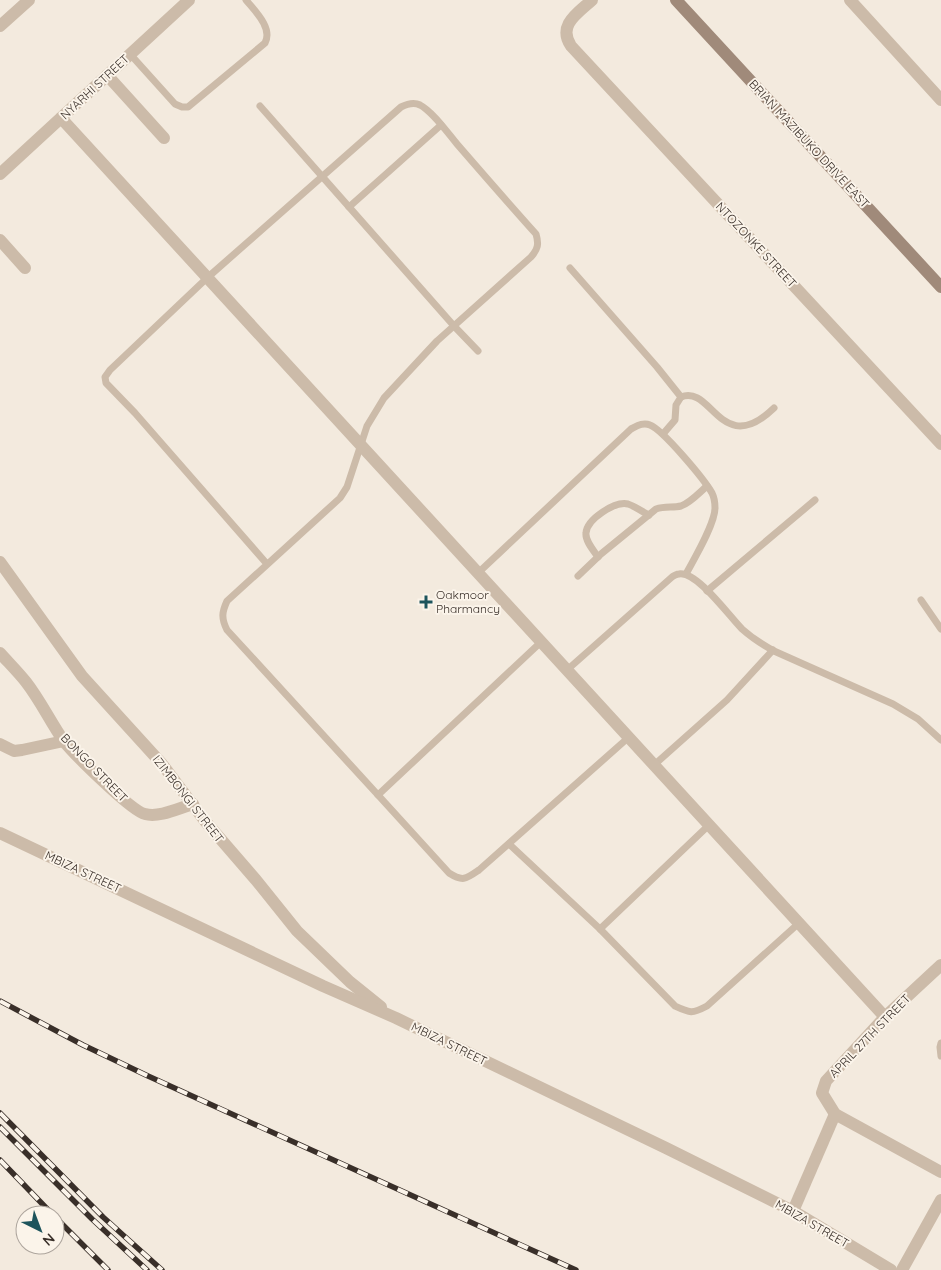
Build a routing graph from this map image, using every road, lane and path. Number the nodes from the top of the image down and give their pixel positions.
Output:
1 (29, 0) edge
2 (189, 0) edge
3 (246, 0) edge
4 (592, 0) edge
5 (676, 0) edge
6 (850, 0) edge
7 (0, 26) edge
8 (130, 54) junction
9 (107, 75) junction
10 (941, 100) edge
11 (260, 106) dead end
12 (61, 118) junction
13 (441, 126) junction
14 (164, 138) dead end
15 (0, 174) edge
16 (322, 176) junction
17 (349, 207) junction
18 (0, 240) edge
19 (25, 268) dead end
20 (570, 268) dead end
21 (207, 278) junction
22 (941, 288) edge
23 (454, 326) junction
24 (478, 350) dead end
25 (681, 397) junction
26 (774, 408) dead end
27 (663, 434) junction
28 (941, 444) edge
29 (360, 445) junction
30 (707, 486) junction
31 (816, 500) dead end
32 (648, 515) junction
33 (598, 557) junction
34 (0, 562) edge
35 (267, 564) junction
36 (478, 573) junction
37 (686, 574) junction
38 (578, 576) dead end
39 (707, 591) junction
40 (921, 600) dead end
41 (941, 629) edge
42 (541, 642) junction
43 (773, 650) junction
44 (0, 653) edge
45 (568, 670) junction
46 (629, 737) junction
47 (64, 740) junction
48 (941, 740) edge
49 (0, 744) edge
50 (654, 765) junction
51 (378, 795) junction
52 (193, 804) junction
53 (709, 825) junction
54 (0, 833) edge
55 (509, 844) junction
56 (799, 923) junction
57 (600, 929) junction
58 (941, 965) edge
59 (886, 1017) junction
60 (396, 1018) junction
61 (941, 1043) edge
62 (941, 1056) edge
63 (835, 1114) junction
64 (941, 1172) edge
65 (941, 1200) edge
66 (793, 1211) junction
67 (891, 1270) edge
68 (902, 1270) edge

1 - 7 street
2 - 8 street, NYARHI STREET
3 - 8 lane
4 - 28 street, NTOZONKE STREET
5 - 22 street, BRIAN MAZIBUKO DRIVE EAST
6 - 10 street
8 - 9 street, NYARHI STREET
9 - 12 street, NYARHI STREET
9 - 14 street
11 - 16 lane
12 - 15 street, NYARHI STREET
12 - 21 street
13 - 16 lane
13 - 17 lane
13 - 23 lane
16 - 17 lane
16 - 21 lane
17 - 23 lane
18 - 19 street
20 - 25 lane
21 - 29 street
21 - 35 lane
23 - 24 lane
23 - 29 lane
25 - 26 lane
25 - 27 lane
27 - 30 lane
27 - 36 lane
29 - 35 lane
29 - 36 street
30 - 32 lane
30 - 37 lane
31 - 39 lane
32 - 33 lane
32 - 33 lane
33 - 38 lane
34 - 52 street, IZIMBONGI STREET
35 - 51 lane
36 - 42 street
37 - 39 lane
37 - 45 lane
39 - 43 lane
40 - 41 lane
42 - 45 street
42 - 51 lane
43 - 48 lane
43 - 50 lane
44 - 47 street, BONGO STREET
45 - 46 street
46 - 50 street
46 - 55 lane
47 - 49 street
47 - 52 street, BONGO STREET
50 - 53 street
51 - 55 lane
52 - 60 street, IZIMBONGI STREET
53 - 56 street
53 - 57 lane
54 - 60 street, MBIZA STREET
55 - 57 lane
56 - 57 lane
56 - 59 street
58 - 59 street, APRIL 27TH STREET
59 - 63 street, APRIL 27TH STREET
60 - 66 street, MBIZA STREET
61 - 62 lane
63 - 64 street
63 - 66 street
65 - 68 street
66 - 67 street, MBIZA STREET

